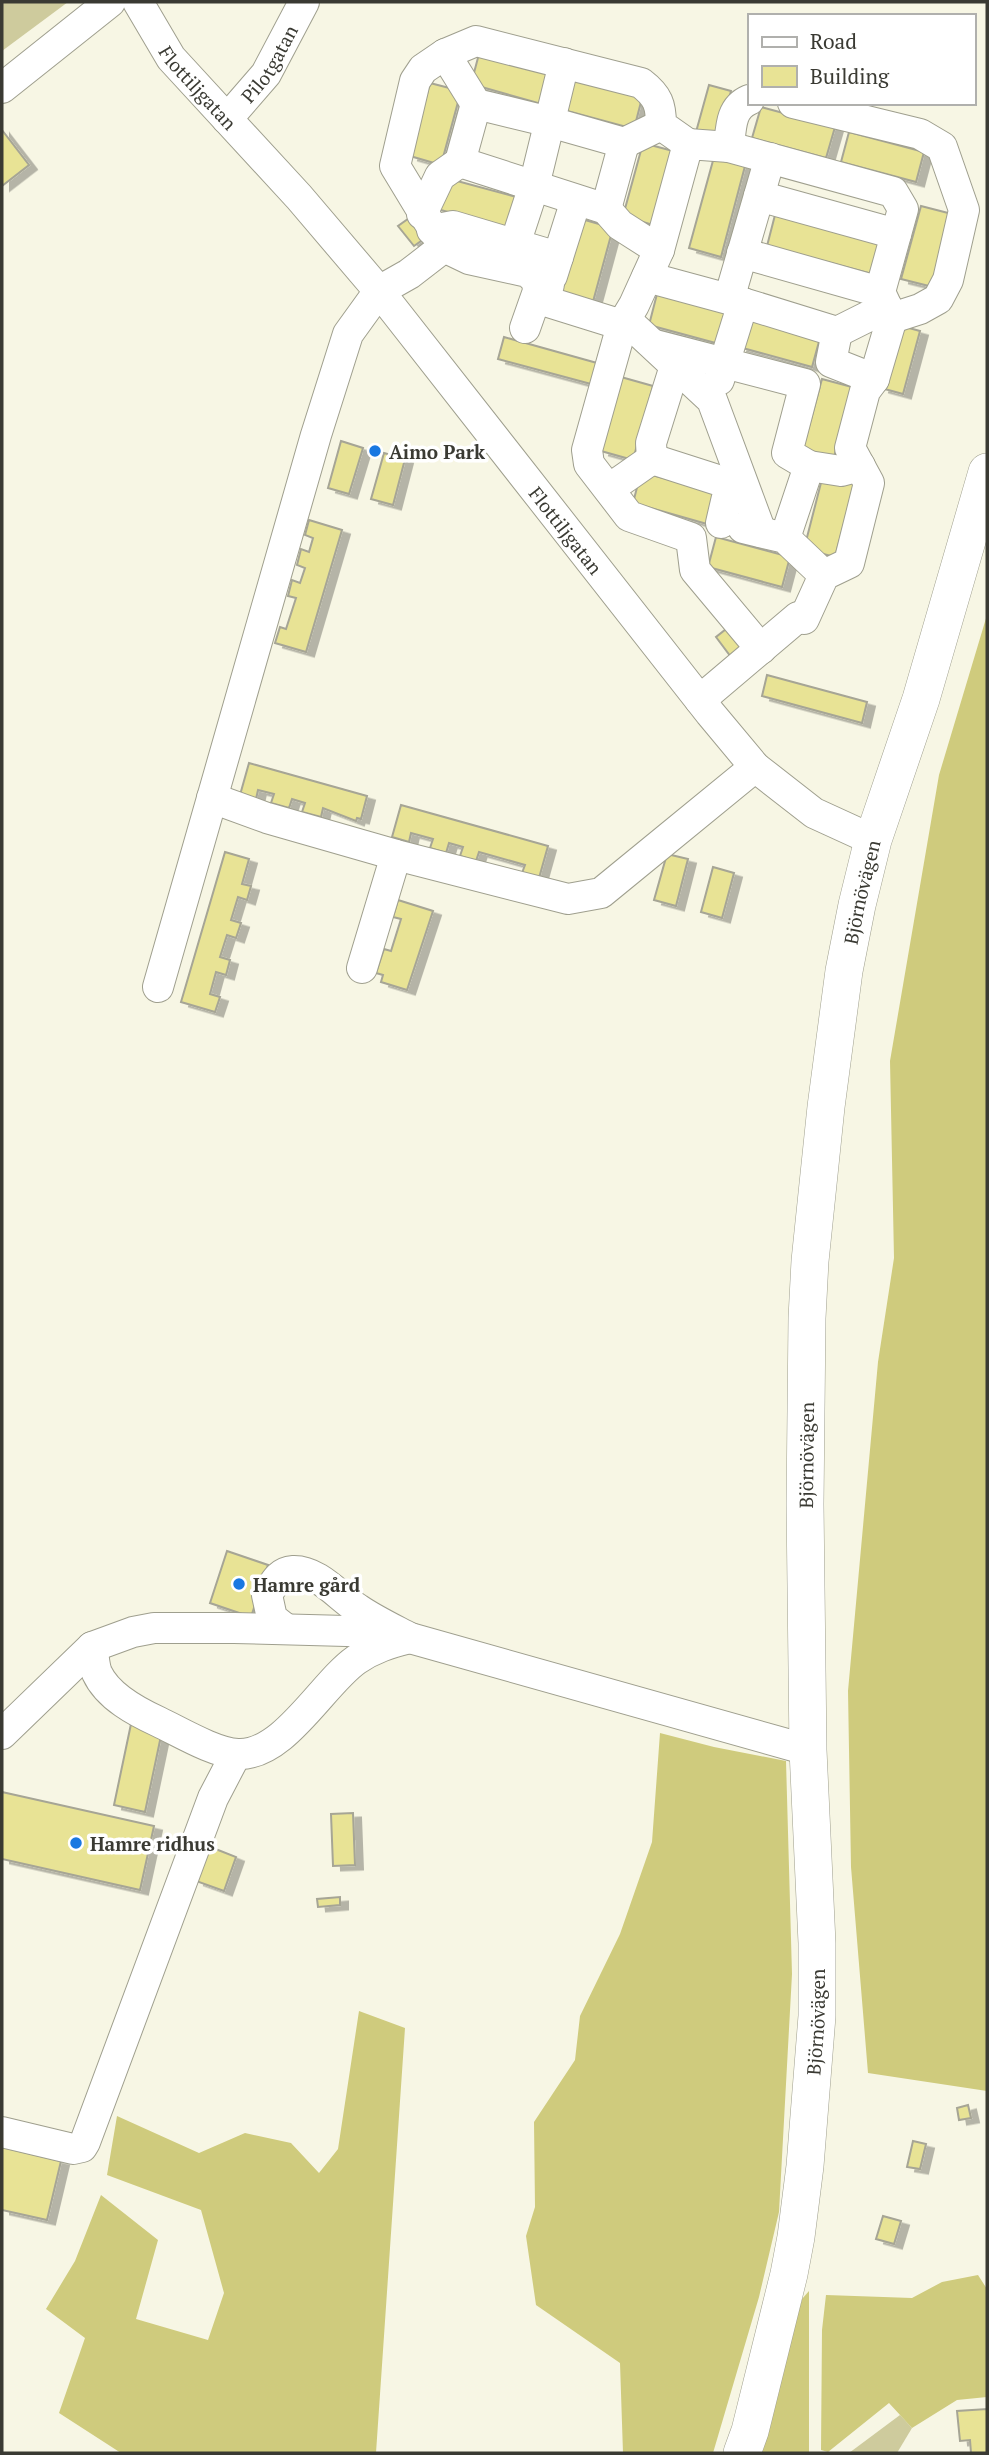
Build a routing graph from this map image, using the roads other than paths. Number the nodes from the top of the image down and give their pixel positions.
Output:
1 (110, 2) edge
2 (138, 2) edge
3 (304, 2) edge
4 (445, 54) junction
5 (564, 63) junction
6 (2, 88) edge
7 (748, 100) edge
8 (476, 104) junction
9 (801, 105) edge
10 (227, 120) junction
11 (551, 122) junction
12 (661, 125) junction
13 (624, 143) junction
14 (688, 144) junction
15 (729, 147) junction
16 (770, 158) junction
17 (460, 162) junction
18 (534, 186) junction
19 (759, 196) junction
20 (576, 200) junction
21 (606, 209) junction
22 (433, 231) junction
23 (896, 234) junction
24 (515, 244) junction
25 (659, 250) junction
26 (742, 253) junction
27 (549, 277) junction
28 (647, 277) junction
29 (379, 291) junction
30 (736, 301) junction
31 (886, 306) junction
32 (624, 322) junction
33 (525, 328) dead end
34 (837, 332) junction
35 (652, 344) junction
36 (831, 362) junction
37 (725, 363) junction
38 (675, 366) junction
39 (874, 379) junction
40 (805, 384) junction
41 (712, 400) junction
42 (652, 459) junction
43 (809, 466) junction
44 (860, 466) junction
45 (987, 472) edge
46 (736, 481) junction
47 (609, 489) junction
48 (721, 523) junction
49 (773, 535) junction
50 (691, 538) junction
51 (824, 575) junction
52 (761, 649) junction
53 (700, 699) junction
54 (755, 767) junction
55 (212, 798) junction
56 (873, 840) junction
57 (396, 855) junction
58 (362, 968) dead end
59 (158, 987) dead end
60 (286, 1629) junction
61 (410, 1638) junction
62 (92, 1647) junction
63 (2, 1734) edge
64 (808, 1750) junction
65 (236, 1754) junction
66 (2, 2132) edge
67 (742, 2453) edge

1 - 6 street
2 - 10 street, Flottiljgatan
3 - 10 street, Pilotgatan
4 - 5 street
4 - 8 street
4 - 22 street
5 - 11 street
5 - 12 street
7 - 15 street
8 - 11 street
8 - 17 street
9 - 31 street
10 - 29 street, Flottiljgatan
11 - 13 street
11 - 18 street
12 - 13 street
12 - 14 street
13 - 21 street
14 - 15 street
14 - 25 street
15 - 16 street
16 - 19 street
16 - 23 street
17 - 18 street
17 - 22 street
18 - 20 street
18 - 24 street
19 - 23 street
19 - 26 street
20 - 21 street
20 - 27 street
21 - 25 street
22 - 24 street
22 - 27 street
22 - 29 street
23 - 31 street
24 - 27 street
25 - 28 street
26 - 30 street
26 - 31 street
27 - 32 street
27 - 33 street
28 - 30 street
28 - 32 street
29 - 53 street, Flottiljgatan
29 - 55 street
30 - 34 street
30 - 37 street
31 - 34 street
31 - 39 street
32 - 35 street
32 - 47 street
34 - 36 street
35 - 37 street
35 - 38 street
36 - 39 street
36 - 40 street
37 - 40 street
37 - 41 street
38 - 41 street
38 - 42 street
39 - 44 street
40 - 43 street
41 - 46 street
42 - 46 street
42 - 47 street
43 - 44 street
43 - 49 street
44 - 51 street
45 - 56 main road, Björnövägen
46 - 48 street
46 - 49 street
47 - 50 street
48 - 49 street
48 - 50 street
49 - 51 street
50 - 52 street
51 - 52 street
52 - 53 street
53 - 54 street, Flottiljgatan
54 - 56 street, Flottiljgatan
54 - 57 street
55 - 57 street
55 - 59 street
56 - 64 main road, Björnövägen
57 - 58 street
60 - 61 street
60 - 61 street
60 - 62 street
61 - 64 street
61 - 65 street
62 - 63 street
62 - 65 street
64 - 67 main road, Björnövägen
65 - 66 street

